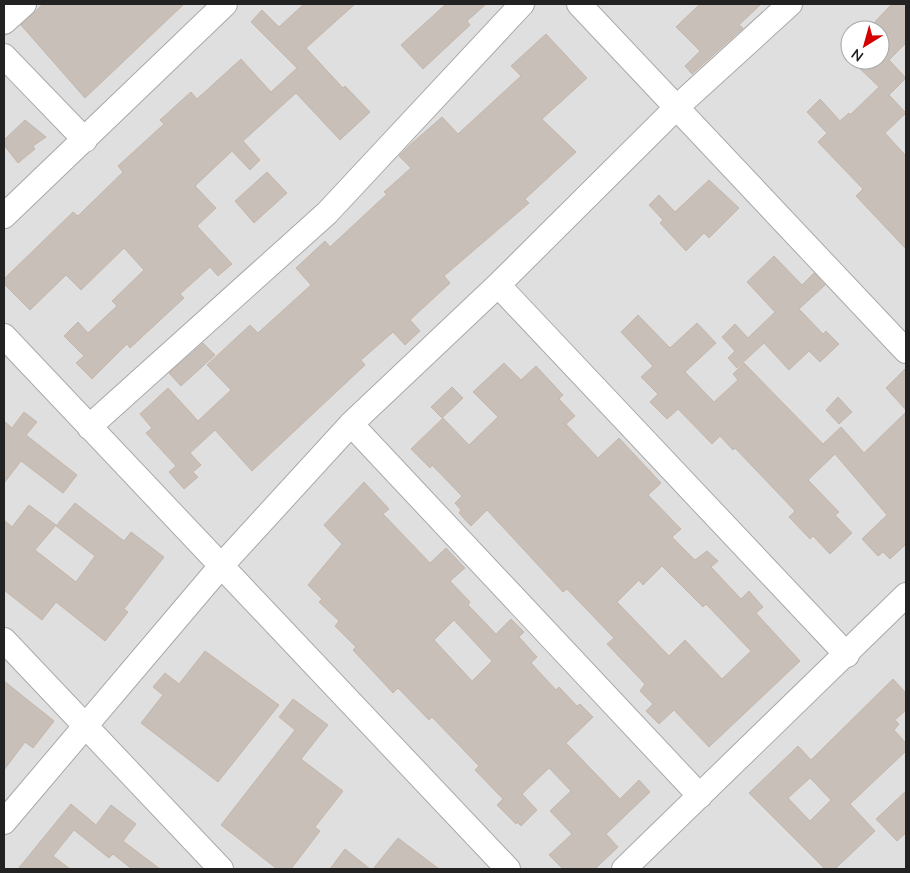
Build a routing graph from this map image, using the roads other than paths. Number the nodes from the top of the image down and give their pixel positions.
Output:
1 (24, 4) edge
2 (225, 4) edge
3 (522, 4) edge
4 (579, 4) edge
5 (790, 4) edge
6 (4, 22) edge
7 (4, 56) edge
8 (677, 107) junction
9 (85, 140) junction
10 (4, 216) edge
11 (498, 285) junction
12 (4, 336) edge
13 (906, 351) edge
14 (351, 424) junction
15 (88, 427) junction
16 (221, 566) junction
17 (906, 595) edge
18 (4, 640) edge
19 (847, 654) junction
20 (84, 725) junction
21 (700, 796) junction
22 (4, 822) edge
23 (221, 869) edge
24 (508, 869) edge
25 (624, 869) edge

1 - 6 street
2 - 9 street
3 - 15 street
4 - 8 street
5 - 8 street
7 - 9 street
8 - 11 street
8 - 13 street
9 - 10 street
11 - 14 street
11 - 19 street
12 - 15 street
14 - 16 street
14 - 21 street
15 - 16 street
16 - 20 street
16 - 24 street
17 - 19 street
18 - 20 street
19 - 21 street
20 - 22 street
20 - 23 street
21 - 25 street

